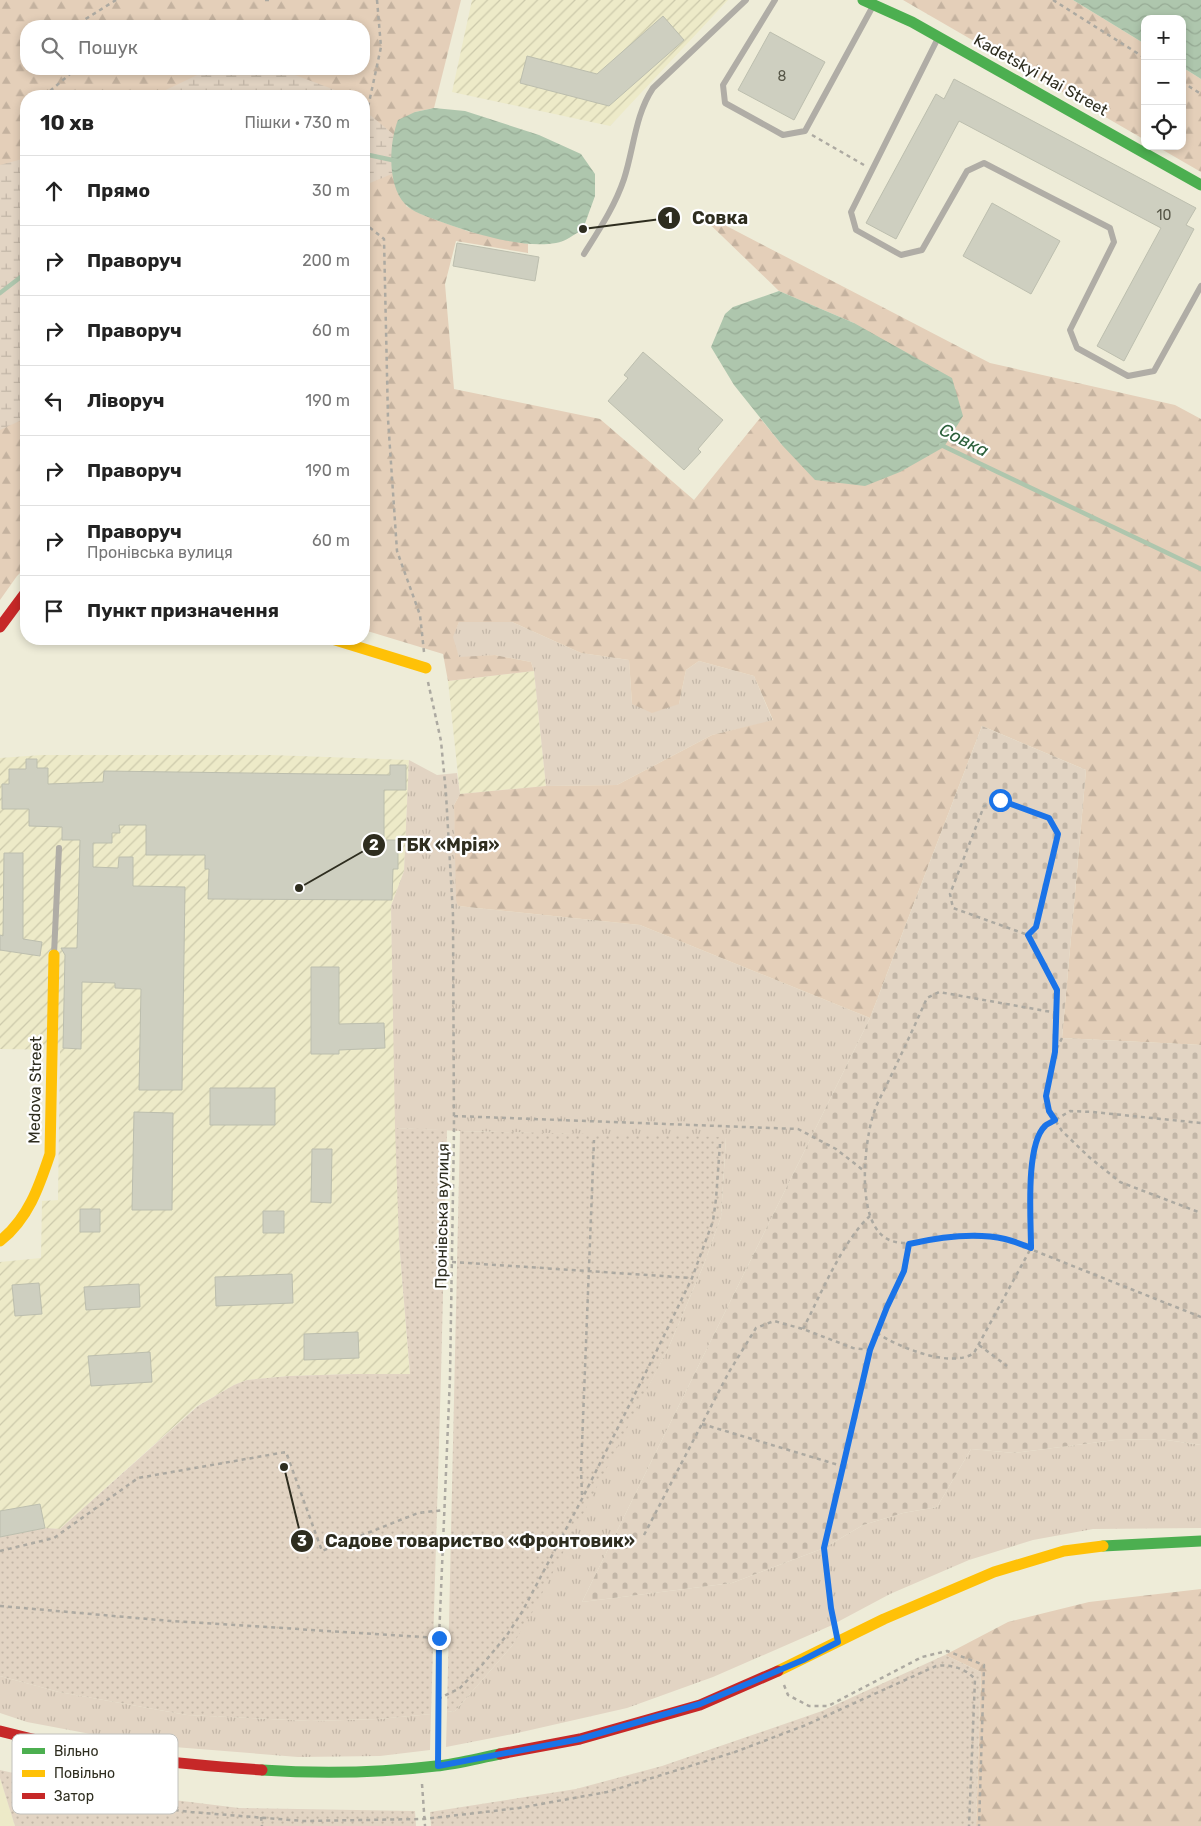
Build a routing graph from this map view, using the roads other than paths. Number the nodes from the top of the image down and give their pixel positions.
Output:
1 (746, 0) edge
2 (776, 0) edge
3 (868, 2) edge
4 (938, 37) junction
5 (1201, 185) edge
6 (584, 254) dead end
7 (1201, 286) edge
8 (20, 600) edge
9 (0, 627) edge
10 (351, 645) edge
11 (426, 668) road end
12 (58, 848) dead end
13 (54, 955) joint
14 (0, 1241) edge
15 (1201, 1541) edge
16 (178, 1763) edge

1 - 6 lane
2 - 3 lane
3 - 4 street, Kadetskyi Hai Street
4 - 5 street, Kadetskyi Hai Street
4 - 7 lane
8 - 9 street
10 - 11 street
12 - 13 lane
13 - 14 street, Medova Street
15 - 16 street

